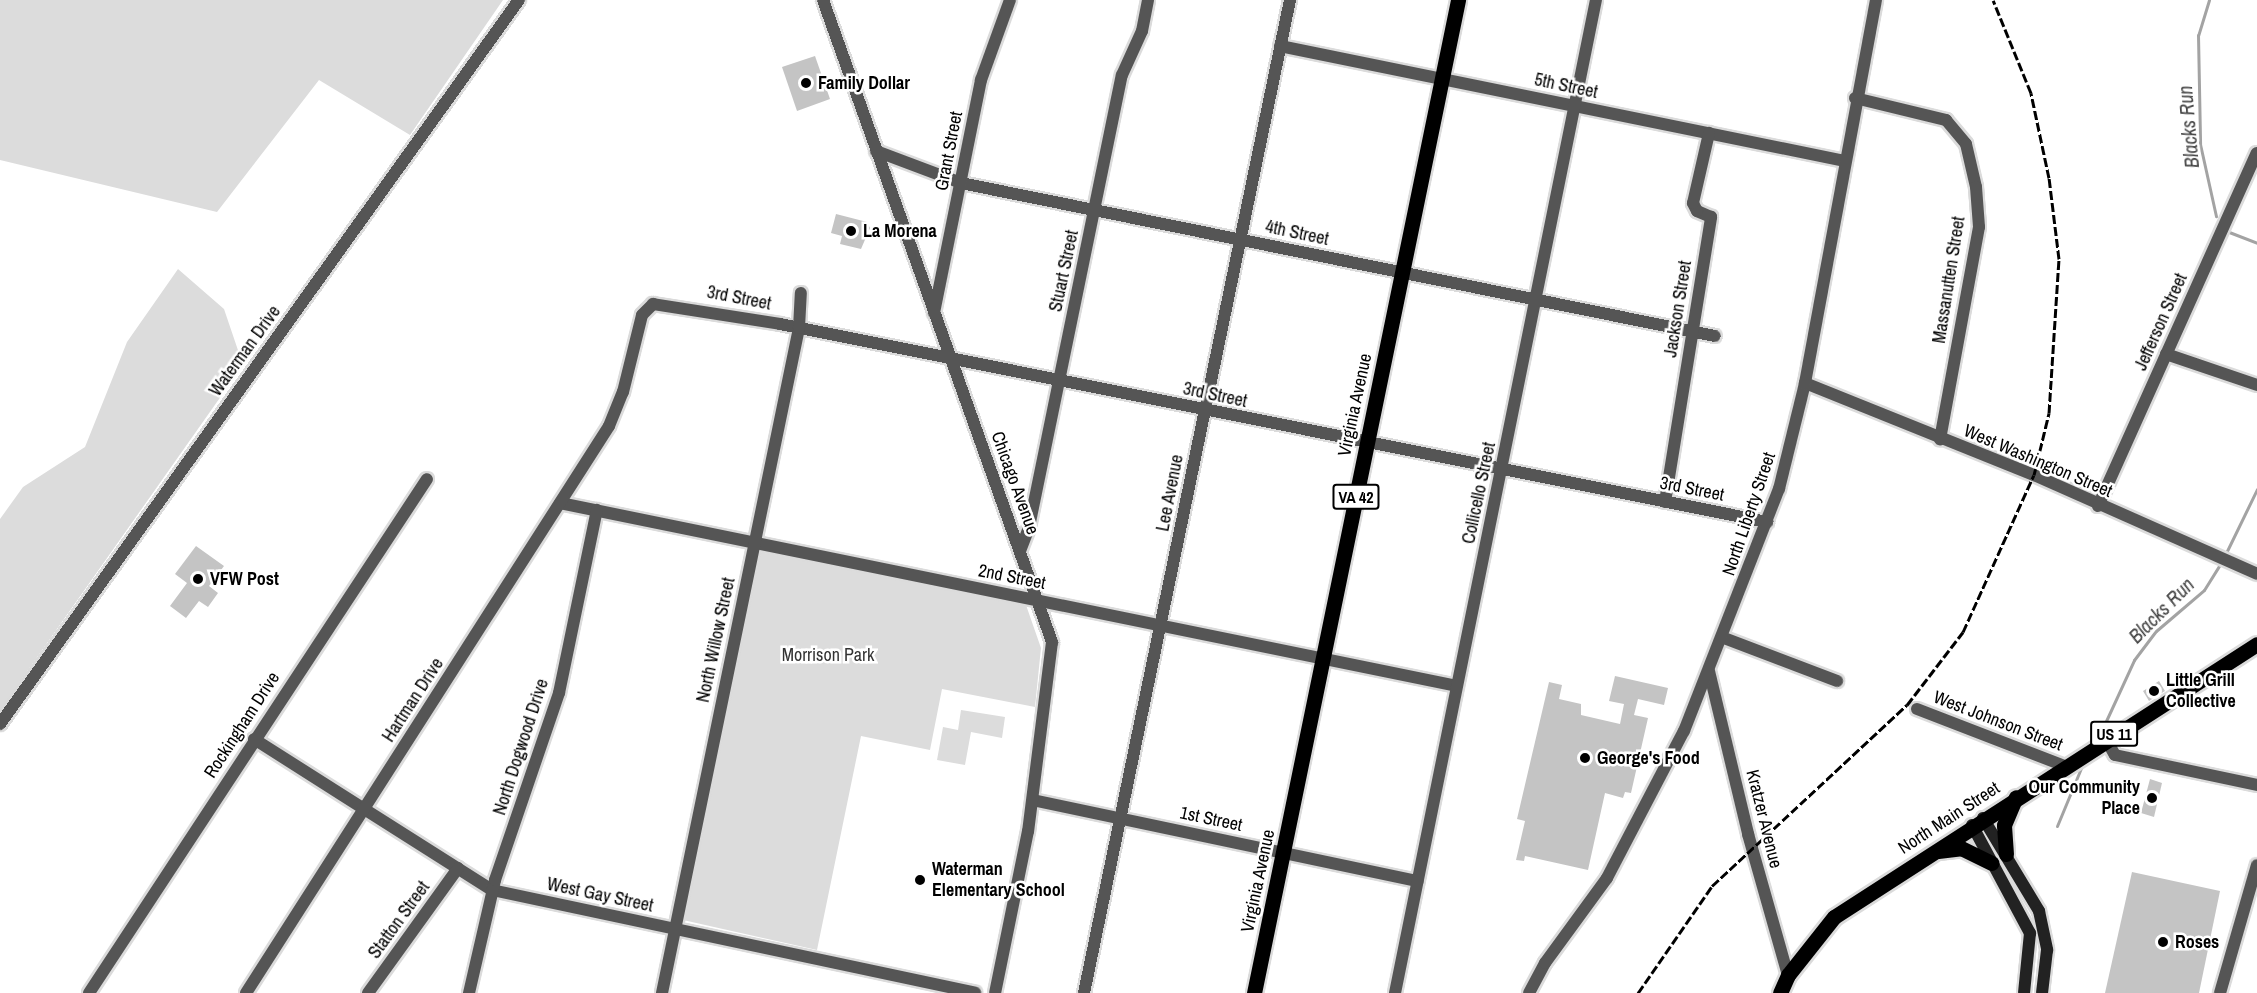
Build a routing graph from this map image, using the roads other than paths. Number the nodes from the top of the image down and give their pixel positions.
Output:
1 (519, 0) edge
2 (823, 0) edge
3 (1010, 0) edge
4 (1148, 0) edge
5 (1290, 0) edge
6 (1458, 0) edge
7 (1596, 0) edge
8 (1876, 0) edge
9 (1280, 46) junction
10 (1442, 79) junction
11 (1855, 98) junction
12 (1576, 107) junction
13 (1708, 133) junction
14 (876, 151) junction
15 (2257, 153) edge
16 (1845, 161) junction
17 (961, 183) junction
18 (1094, 210) junction
19 (1240, 239) junction
20 (1402, 272) junction
21 (801, 293) dead end
22 (1537, 300) junction
23 (934, 313) junction
24 (799, 328) junction
25 (1692, 330) junction
26 (1715, 336) dead end
27 (2166, 354) junction
28 (951, 359) junction
29 (1059, 381) junction
30 (1804, 383) junction
31 (2257, 385) edge
32 (1205, 411) junction
33 (609, 426) joint
34 (1940, 439) junction
35 (1367, 444) junction
36 (1502, 471) junction
37 (427, 479) dead end
38 (1665, 502) junction
39 (560, 503) junction
40 (2098, 506) junction
41 (597, 510) junction
42 (1767, 522) junction
43 (754, 544) junction
44 (1020, 551) junction
45 (2257, 574) edge
46 (1038, 599) junction
47 (1162, 627) junction
48 (1724, 638) junction
49 (2257, 644) edge
50 (1323, 660) junction
51 (1709, 671) junction
52 (1837, 681) dead end
53 (1457, 686) junction
54 (1917, 709) dead end
55 (0, 724) edge
56 (254, 739) junction
57 (2106, 739) junction
58 (2065, 766) junction
59 (2257, 786) edge
60 (2016, 797) junction
61 (1033, 800) junction
62 (364, 809) junction
63 (1121, 819) junction
64 (1977, 822) junction
65 (1932, 852) junction
66 (1284, 853) junction
67 (2006, 854) junction
68 (1992, 862) junction
69 (2257, 865) edge
70 (458, 868) junction
71 (1418, 881) junction
72 (492, 890) junction
73 (675, 929) junction
74 (1781, 986) edge
75 (89, 993) edge
76 (246, 993) edge
77 (368, 993) edge
78 (469, 993) edge
79 (662, 993) edge
80 (975, 993) edge
81 (994, 993) edge
82 (1083, 993) edge
83 (1254, 993) edge
84 (1395, 993) edge
85 (1529, 993) edge
86 (2024, 993) edge
87 (2042, 993) edge
88 (2220, 993) edge

1 - 55 street, Waterman Drive
2 - 14 street, Chicago Avenue
3 - 17 street, Grant Street
4 - 18 street, Stuart Street
5 - 9 street, Lee Avenue
6 - 10 main road, Virginia Avenue / VA 42
7 - 12 street, Collicello Street
8 - 11 street, North Liberty Street
9 - 10 street, 5th Street
9 - 19 street, Lee Avenue
10 - 12 street, 5th Street
10 - 20 main road, Virginia Avenue / VA 42
11 - 16 street, North Liberty Street
11 - 34 street, Massanutten Street
12 - 13 street, 5th Street
12 - 22 street, Collicello Street
13 - 16 street, 5th Street
13 - 25 street, Jackson Street
14 - 17 street, 4th Street
14 - 23 street, Chicago Avenue
15 - 27 street, Jefferson Street
16 - 30 street, North Liberty Street
17 - 18 street, 4th Street
17 - 23 street, Grant Street
18 - 19 street, 4th Street
18 - 29 street, Stuart Street
19 - 20 street, 4th Street
19 - 32 street, Lee Avenue
20 - 22 street, 4th Street
20 - 35 main road, Virginia Avenue / VA 42
21 - 24 street, North Willow Street
22 - 25 street, 4th Street
22 - 36 street, Collicello Street
23 - 28 street, Chicago Avenue
24 - 28 street, 3rd Street
24 - 33 street, 3rd Street
24 - 43 street, North Willow Street
25 - 26 street, 4th Street
25 - 38 street, Jackson Street
27 - 31 street
27 - 40 street, Jefferson Street
28 - 29 street, 3rd Street
28 - 44 street, Chicago Avenue
29 - 32 street, 3rd Street
29 - 44 street, Stuart Street
30 - 34 street, West Washington Street
30 - 42 street, North Liberty Street
32 - 35 street, 3rd Street
32 - 47 street, Lee Avenue
33 - 39 street, Hartman Drive
34 - 40 street, West Washington Street
35 - 36 street, 3rd Street
35 - 50 main road, Virginia Avenue / VA 42
36 - 38 street, 3rd Street
36 - 53 street, Collicello Street
37 - 56 street, Rockingham Drive
38 - 42 street, 3rd Street
39 - 41 street, 2nd Street
39 - 62 street, Hartman Drive
40 - 45 street, West Washington Street
41 - 43 street, 2nd Street
41 - 72 street, North Dogwood Drive
42 - 48 street, North Liberty Street
43 - 46 street, 2nd Street
43 - 73 street, North Willow Street
44 - 46 street, Chicago Avenue
46 - 47 street, 2nd Street
46 - 61 street, Chicago Avenue
47 - 50 street, 2nd Street
47 - 63 street, Lee Avenue
48 - 51 street, North Liberty Street
48 - 52 street
49 - 57 main road, North Main Street / US 11
50 - 53 street, 2nd Street
50 - 66 main road, Virginia Avenue / VA 42
51 - 74 street, Kratzer Avenue
51 - 85 street, North Liberty Street
53 - 71 street, Collicello Street
54 - 58 street, West Johnson Street
56 - 62 street, West Gay Street
56 - 75 street, Rockingham Drive
57 - 58 main road, North Main Street / US 11
57 - 59 street
58 - 60 main road, North Main Street / US 11
60 - 64 main road, North Main Street / US 11
60 - 67 main road
61 - 63 street, 1st Street
61 - 81 street, Chicago Avenue
62 - 70 street, West Gay Street
62 - 76 street, Hartman Drive
63 - 66 street, 1st Street
63 - 82 street, Lee Avenue
64 - 65 main road, North Main Street / US 11
64 - 67 main road
64 - 68 main road
65 - 68 main road
65 - 74 main road, North Main Street / US 11
66 - 71 street, 1st Street
66 - 83 main road, Virginia Avenue / VA 42
67 - 87 main road
68 - 86 main road
69 - 88 street
70 - 72 street, West Gay Street
70 - 77 street, Statton Street
71 - 84 street, Collicello Street
72 - 73 street, West Gay Street
72 - 78 street, North Dogwood Drive
73 - 79 street, North Willow Street
73 - 80 street, West Gay Street

